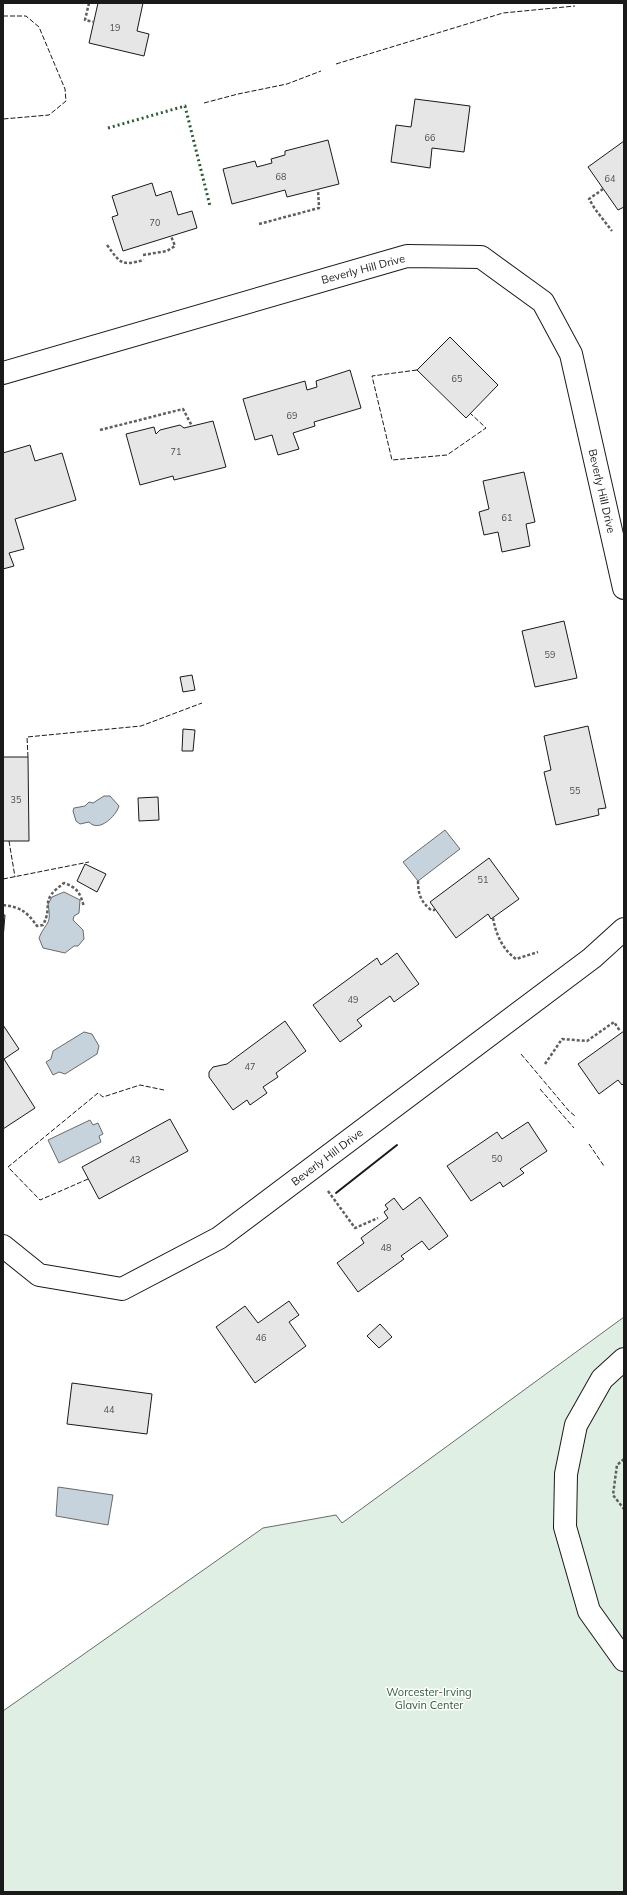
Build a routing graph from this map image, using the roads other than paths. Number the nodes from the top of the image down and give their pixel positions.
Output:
1 (3, 373) edge
2 (624, 588) edge
3 (624, 929) edge
4 (3, 1246) edge
5 (624, 1359) edge
6 (624, 1660) edge

1 - 2 street, Beverly Hill Drive
3 - 4 street, Beverly Hill Drive
5 - 6 street

